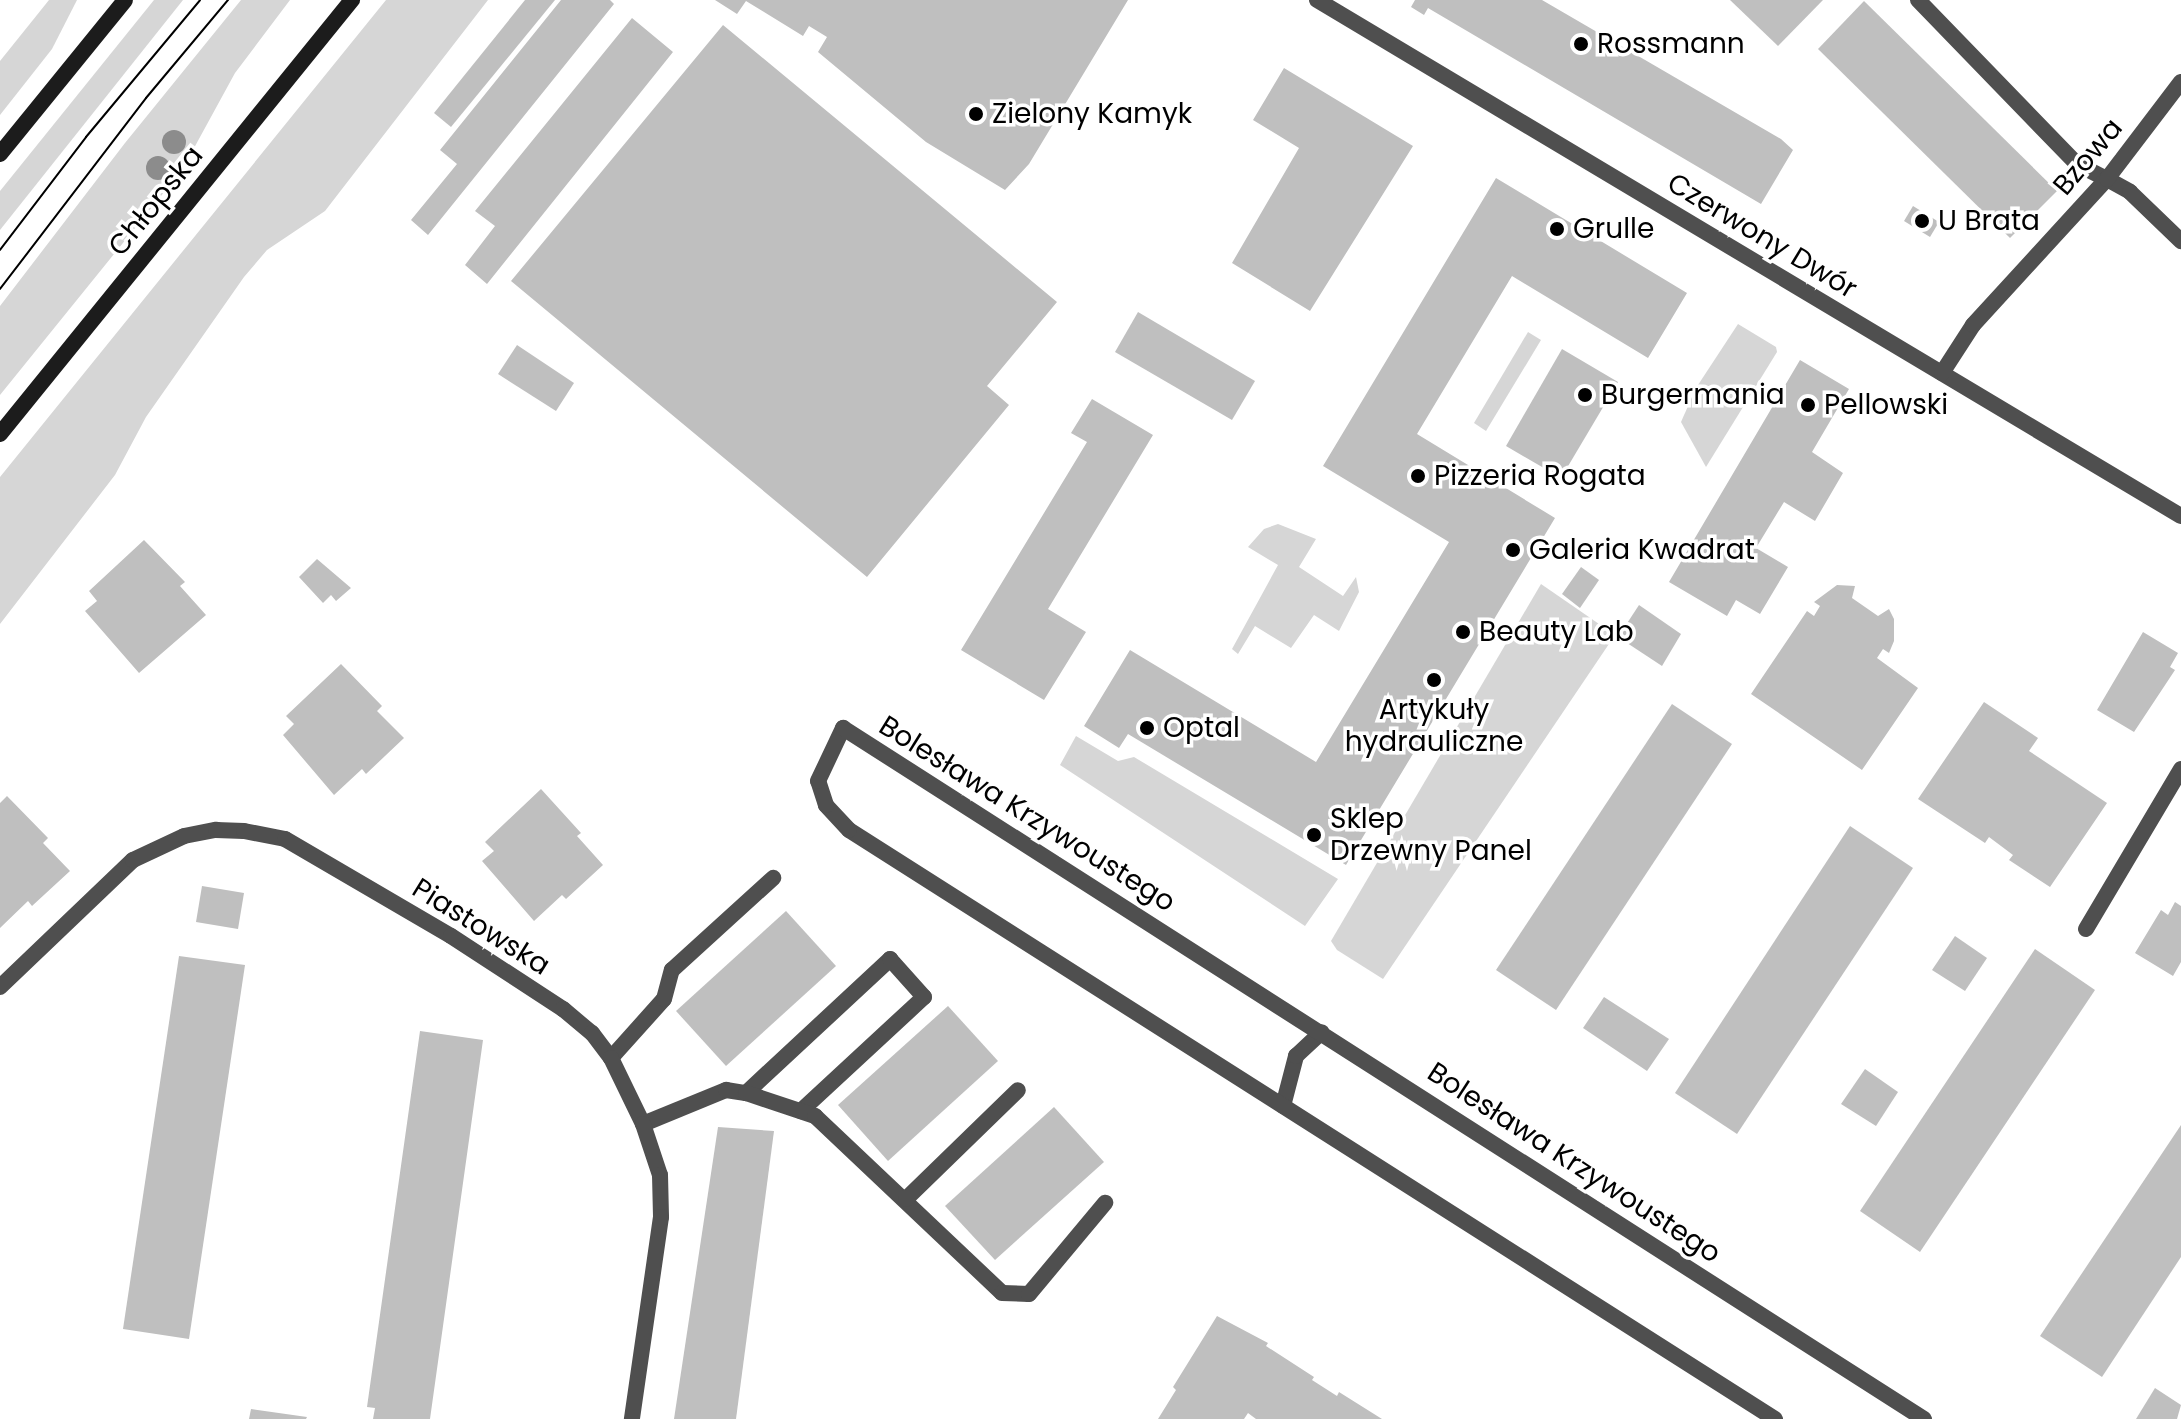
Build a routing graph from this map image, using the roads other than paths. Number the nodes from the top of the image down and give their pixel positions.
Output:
1 (125, 0) edge
2 (352, 0) edge
3 (1317, 0) edge
4 (1918, 0) edge
5 (2181, 82) edge
6 (0, 154) edge
7 (2107, 179) junction
8 (2181, 241) edge
9 (1942, 373) junction
10 (0, 434) edge
11 (2181, 516) edge
12 (2181, 769) edge
13 (773, 878) dead end
14 (2086, 929) dead end
15 (0, 987) edge
16 (1322, 1032) junction
17 (611, 1058) junction
18 (1018, 1090) dead end
19 (746, 1093) junction
20 (1283, 1106) junction
21 (801, 1111) junction
22 (643, 1124) junction
23 (906, 1199) junction
24 (1105, 1203) dead end
25 (632, 1419) edge
26 (1775, 1419) edge
27 (1924, 1419) edge

1 - 6 main road
2 - 10 main road, Chłopska
3 - 9 street, Czerwony Dwór
4 - 7 street
5 - 7 street, Bzowa
7 - 8 street
7 - 9 street, Bzowa
9 - 11 street, Czerwony Dwór
12 - 14 street
13 - 17 street
15 - 17 street, Piastowska
16 - 20 street
16 - 20 street, Bolesława Krzywoustego
16 - 27 street, Bolesława Krzywoustego
17 - 22 street, Piastowska
18 - 23 street
19 - 21 street
19 - 21 street
19 - 22 street
20 - 26 street, Bolesława Krzywoustego
21 - 23 street
22 - 25 street, Piastowska
23 - 24 street

